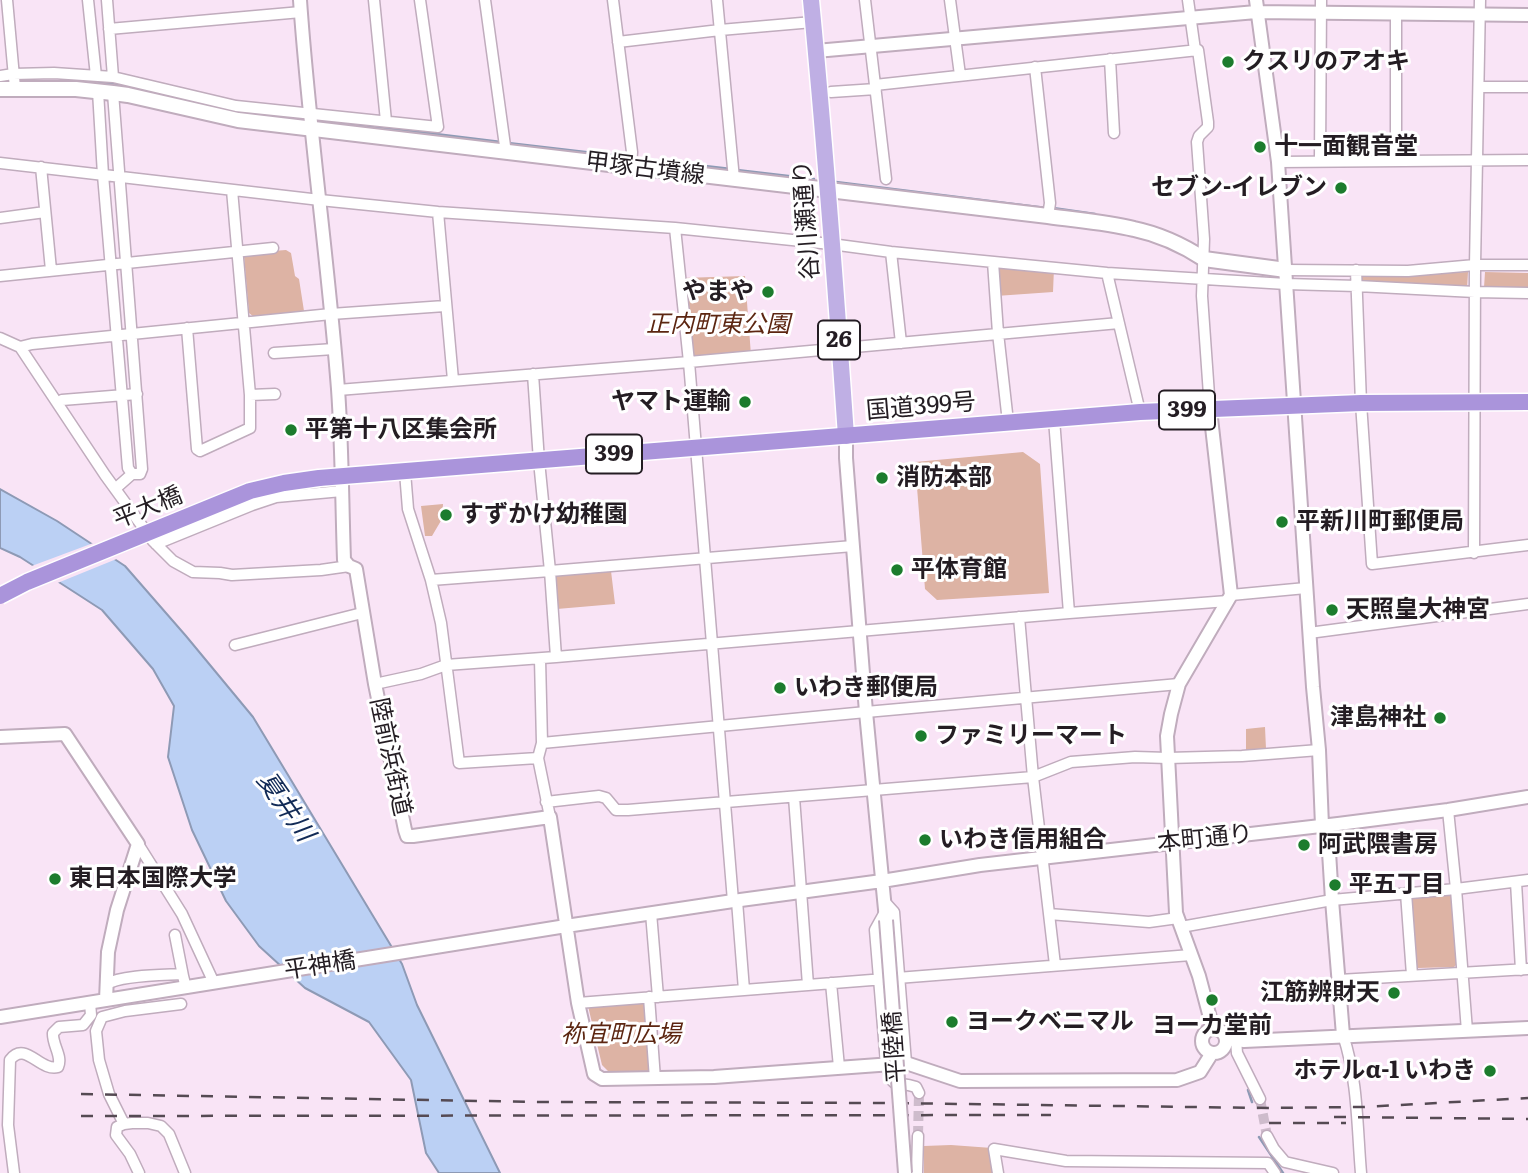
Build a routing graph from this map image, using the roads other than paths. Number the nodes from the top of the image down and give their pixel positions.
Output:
1 (7, 0) edge
2 (88, 0) edge
3 (107, 0) edge
4 (374, 0) edge
5 (420, 0) edge
6 (485, 0) edge
7 (613, 0) edge
8 (717, 0) edge
9 (811, 0) edge
10 (865, 0) edge
11 (950, 0) edge
12 (1188, 0) edge
13 (1480, 0) edge
14 (300, 6) edge
15 (1256, 6) edge
16 (1321, 6) edge
17 (1396, 14) junction
18 (1480, 15) junction
19 (1528, 16) edge
20 (1190, 17) junction
21 (813, 22) junction
22 (109, 29) junction
23 (4, 30) edge
24 (720, 30) junction
25 (955, 39) junction
26 (618, 42) junction
27 (872, 47) junction
28 (1195, 50) junction
29 (816, 51) junction
30 (1110, 58) junction
31 (1035, 67) junction
32 (960, 75) junction
33 (0, 76) edge
34 (96, 76) junction
35 (113, 78) junction
36 (11, 83) edge
37 (875, 87) junction
38 (1479, 87) junction
39 (1528, 87) edge
40 (98, 91) junction
41 (831, 92) dead end
42 (113, 93) junction
43 (164, 96) junction
44 (310, 120) junction
45 (393, 128) junction
46 (1114, 133) dead end
47 (504, 146) junction
48 (1478, 159) junction
49 (631, 160) junction
50 (1320, 160) junction
51 (1396, 160) junction
52 (1528, 160) edge
53 (1278, 162) junction
54 (0, 163) edge
55 (41, 167) junction
56 (733, 172) junction
57 (103, 175) junction
58 (119, 177) junction
59 (886, 179) dead end
60 (828, 189) junction
61 (232, 190) junction
62 (320, 200) junction
63 (45, 212) junction
64 (438, 212) junction
65 (1048, 216) junction
66 (0, 218) edge
67 (675, 228) junction
68 (831, 244) junction
69 (273, 248) dead end
70 (238, 251) junction
71 (891, 252) junction
72 (1204, 259) junction
73 (126, 262) junction
74 (993, 262) junction
75 (110, 264) junction
76 (1475, 265) junction
77 (1528, 265) edge
78 (51, 270) junction
79 (1356, 270) junction
80 (1107, 273) junction
81 (0, 276) edge
82 (1286, 277) junction
83 (1203, 280) junction
84 (1357, 286) junction
85 (1475, 292) junction
86 (1528, 293) edge
87 (445, 306) junction
88 (331, 314) junction
89 (244, 323) junction
90 (1119, 323) junction
91 (187, 328) junction
92 (998, 333) junction
93 (131, 335) junction
94 (117, 337) junction
95 (0, 339) edge
96 (901, 342) junction
97 (20, 347) junction
98 (840, 348) junction
99 (334, 349) junction
100 (274, 354) dead end
101 (689, 362) junction
102 (533, 374) junction
103 (453, 380) junction
104 (338, 390) junction
105 (137, 394) junction
106 (275, 394) dead end
107 (250, 395) junction
108 (122, 396) junction
109 (58, 402) junction
110 (1474, 402) junction
111 (1528, 402) edge
112 (1361, 403) junction
113 (1294, 406) junction
114 (1210, 409) junction
115 (1140, 412) junction
116 (1054, 419) junction
117 (1008, 422) junction
118 (846, 436) junction
119 (696, 447) junction
120 (539, 461) junction
121 (405, 472) junction
122 (132, 474) junction
123 (319, 478) joint
124 (342, 484) junction
125 (116, 489) junction
126 (156, 544) junction
127 (1528, 545) edge
128 (853, 546) junction
129 (1474, 553) junction
130 (705, 558) junction
131 (349, 566) junction
132 (550, 571) junction
133 (431, 580) junction
134 (1306, 588) junction
135 (0, 596) edge
136 (1230, 598) junction
137 (1528, 604) edge
138 (362, 613) junction
139 (1069, 613) junction
140 (1019, 617) junction
141 (860, 632) junction
142 (1309, 633) junction
143 (712, 644) junction
144 (235, 645) dead end
145 (556, 657) junction
146 (540, 659) junction
147 (446, 665) junction
148 (375, 684) junction
149 (1179, 684) junction
150 (1026, 697) junction
151 (866, 712) junction
152 (718, 726) junction
153 (0, 737) edge
154 (542, 743) junction
155 (1318, 750) junction
156 (538, 758) junction
157 (1168, 758) junction
158 (1033, 778) junction
159 (874, 791) junction
160 (794, 797) junction
161 (1528, 797) edge
162 (546, 802) junction
163 (725, 802) junction
164 (1448, 810) junction
165 (550, 817) junction
166 (1322, 826) junction
167 (1172, 842) junction
168 (138, 844) junction
169 (1043, 857) junction
170 (1528, 880) edge
171 (882, 881) junction
172 (1516, 882) junction
173 (1456, 889) junction
174 (800, 892) junction
175 (1406, 893) junction
176 (1332, 900) junction
177 (735, 901) junction
178 (885, 911) junction
179 (651, 913) junction
180 (1049, 915) junction
181 (1179, 922) junction
182 (566, 926) junction
183 (175, 934) dead end
184 (1191, 955) junction
185 (1055, 965) junction
186 (1525, 970) edge
187 (1462, 972) junction
188 (1412, 975) junction
189 (899, 977) junction
190 (878, 979) junction
191 (1339, 980) junction
192 (185, 982) junction
193 (217, 983) junction
194 (831, 983) junction
195 (107, 984) junction
196 (808, 985) junction
197 (744, 990) junction
198 (654, 997) junction
199 (123, 998) junction
200 (106, 1000) junction
201 (90, 1003) junction
202 (578, 1003) junction
203 (181, 1004) dead end
204 (125, 1011) junction
205 (0, 1017) edge
206 (1528, 1028) edge
207 (1213, 1029) junction
208 (1467, 1031) junction
209 (1343, 1035) junction
210 (1231, 1040) junction
211 (1212, 1053) junction
212 (886, 1063) junction
213 (906, 1063) junction
214 (839, 1067) junction
215 (655, 1079) junction
216 (919, 1093) dead end
217 (4, 1097) edge
218 (1260, 1098) tunnel mouth
219 (124, 1124) junction
220 (918, 1136) tunnel mouth
221 (1267, 1136) tunnel mouth
222 (1279, 1168) edge
223 (14, 1173) edge
224 (139, 1173) edge
225 (185, 1173) edge
226 (905, 1173) edge
227 (916, 1173) edge
228 (998, 1173) edge
229 (1333, 1173) edge
230 (1361, 1173) edge

1 - 23 street
2 - 34 street
3 - 22 street
4 - 45 street
5 - 45 street
6 - 47 street
7 - 26 street
8 - 24 street
9 - 21 main road, 谷川瀬通り / 26
10 - 27 street
11 - 25 street
12 - 20 street
13 - 18 street
14 - 22 street
14 - 44 street
15 - 16 street
15 - 20 street
15 - 53 street
16 - 17 street
16 - 50 street
17 - 18 street
17 - 51 street
18 - 19 street
18 - 38 street
20 - 25 street
20 - 28 street
21 - 24 street
21 - 29 main road, 谷川瀬通り / 26
22 - 35 street
23 - 36 street
24 - 26 street
24 - 56 street
25 - 27 street
25 - 32 street
26 - 49 street
27 - 29 street
27 - 37 street
28 - 30 street
28 - 72 street
29 - 60 main road, 谷川瀬通り / 26
30 - 31 street
30 - 46 street
31 - 32 street
31 - 65 street
32 - 37 street
33 - 36 street
34 - 35 street
34 - 36 street
35 - 43 street
36 - 40 main road, 甲塚古墳線
37 - 41 street
37 - 59 street
38 - 39 street
38 - 48 street
40 - 42 main road, 甲塚古墳線
40 - 57 street
42 - 43 main road, 甲塚古墳線
42 - 58 street
43 - 44 main road, 甲塚古墳線
44 - 45 main road, 甲塚古墳線
44 - 62 street
45 - 47 main road, 甲塚古墳線
47 - 49 main road, 甲塚古墳線
48 - 51 street
48 - 52 street
48 - 76 street
49 - 56 main road, 甲塚古墳線
50 - 51 street
50 - 53 street
53 - 82 street
54 - 55 street
55 - 57 street
55 - 63 street
56 - 60 main road, 甲塚古墳線
57 - 58 street
57 - 75 street
58 - 61 street
58 - 73 street
60 - 65 main road, 甲塚古墳線
60 - 68 main road, 谷川瀬通り / 26
61 - 62 street
61 - 70 street
62 - 64 street
62 - 88 street
63 - 66 street
63 - 78 street
64 - 67 street
64 - 87 street
65 - 72 main road, 甲塚古墳線
67 - 68 street
67 - 101 street
68 - 71 street
68 - 98 main road, 谷川瀬通り / 26
69 - 70 street
70 - 73 street
70 - 89 street
71 - 74 street
71 - 96 street
72 - 82 main road, 甲塚古墳線
72 - 83 street
73 - 75 street
73 - 93 street
74 - 80 street
74 - 92 street
75 - 78 street
75 - 94 street
76 - 77 street
76 - 79 street
76 - 85 street
78 - 81 street
79 - 82 street
79 - 84 street
80 - 83 street
80 - 90 street
82 - 83 street
82 - 84 street
82 - 113 street
83 - 114 street
84 - 85 street
84 - 112 street
85 - 86 street
85 - 110 street
87 - 88 street
87 - 103 street
88 - 89 street
88 - 99 street
89 - 91 street
89 - 107 street
90 - 92 street
90 - 115 street
91 - 93 street
91 - 107 street
92 - 96 street
92 - 117 street
93 - 94 street
93 - 105 street
94 - 97 street
94 - 108 street
95 - 97 street
96 - 98 street
97 - 109 street
98 - 101 street
98 - 118 main road, 谷川瀬通り / 26
99 - 100 street
99 - 104 street
101 - 102 street
101 - 119 street
102 - 103 street
102 - 120 street
103 - 104 street
104 - 124 street
105 - 108 street
105 - 122 street
106 - 107 street
108 - 109 street
108 - 122 street
109 - 125 street
110 - 111 highway, 国道399号 / 399
110 - 112 highway, 国道399号 / 399
110 - 129 street
112 - 113 highway, 国道399号 / 399
112 - 129 street
113 - 114 highway, 国道399号 / 399
113 - 134 street
114 - 115 highway, 国道399号 / 399
114 - 136 street
115 - 116 highway, 国道399号 / 399
116 - 117 highway, 国道399号 / 399
116 - 139 street
117 - 118 highway, 国道399号 / 399
118 - 119 highway, 国道399号 / 399
118 - 128 street, 平陸橋
119 - 120 highway, 国道399号 / 399
119 - 130 street
120 - 121 highway, 国道399号 / 399
120 - 132 street
121 - 124 highway, 国道399号 / 399
121 - 133 street
122 - 125 street
123 - 124 highway, 国道399号 / 399
123 - 135 highway, 平大橋 / 399, bridge
124 - 126 street
124 - 131 street
125 - 126 street
126 - 131 street
127 - 129 street
128 - 130 street
128 - 141 street, 平陸橋
130 - 132 street
130 - 143 street
131 - 138 street, 陸前浜街道
132 - 133 street
132 - 145 street
133 - 147 street
134 - 136 street
134 - 142 street
136 - 139 street
136 - 149 street
137 - 142 street
138 - 144 street
138 - 148 street, 陸前浜街道
139 - 140 street
140 - 141 street
140 - 150 street
141 - 143 street
141 - 151 street, 平陸橋
142 - 155 street
143 - 145 street
143 - 152 street
145 - 146 street
146 - 147 street
146 - 154 street
147 - 148 street
147 - 156 street
148 - 165 street, 陸前浜街道
149 - 150 street
149 - 157 street
150 - 151 street
150 - 158 street
151 - 152 street
151 - 159 street, 平陸橋
152 - 154 street
152 - 163 street
153 - 168 street
154 - 156 street
155 - 157 street
155 - 166 street
156 - 162 street
157 - 158 street
157 - 167 street
158 - 159 street
158 - 169 street
159 - 160 street
159 - 171 street, 平陸橋
160 - 163 street
160 - 174 street
161 - 164 street, 本町通り
162 - 163 street
162 - 165 street
163 - 177 street
164 - 166 street, 本町通り
164 - 173 street
165 - 182 street
166 - 167 street, 本町通り
166 - 176 street
167 - 169 street, 本町通り
167 - 181 street
168 - 193 street
168 - 195 street
169 - 171 street, 本町通り
169 - 180 street
170 - 172 street
171 - 174 street
171 - 178 street, 平陸橋
172 - 173 street
172 - 186 street
173 - 175 street
173 - 187 street
174 - 177 street
174 - 196 street
175 - 176 street
175 - 188 street
176 - 181 street
176 - 191 street
177 - 179 street
177 - 197 street
178 - 189 street
178 - 190 street
178 - 226 street, 平陸橋, bridge
179 - 182 street
179 - 198 street
180 - 181 street
180 - 185 street
181 - 184 street
182 - 193 street, 平神橋
182 - 202 street
183 - 192 street
184 - 185 street
184 - 207 street
185 - 189 street
186 - 187 street
187 - 188 street
187 - 208 street
188 - 191 street
189 - 190 street
189 - 213 street
190 - 194 street
190 - 212 street
191 - 209 street
192 - 193 street, 平神橋
192 - 195 street
192 - 199 street, 平神橋
194 - 196 street
194 - 214 street
195 - 200 street
196 - 197 street
197 - 198 street
198 - 202 street
198 - 215 street
199 - 200 street, 平神橋
199 - 204 street
200 - 201 street, 平神橋
201 - 205 street, 平神橋
201 - 217 street
202 - 215 street
203 - 204 street
204 - 219 street
206 - 208 street
207 - 210 street
207 - 211 street
208 - 209 street
209 - 210 street
209 - 230 street
210 - 211 street
210 - 218 street
211 - 213 street
212 - 213 street
212 - 214 street
212 - 216 street
214 - 215 street
217 - 223 street
219 - 224 street
219 - 225 street
220 - 227 street
221 - 222 street
222 - 228 street
222 - 229 street

